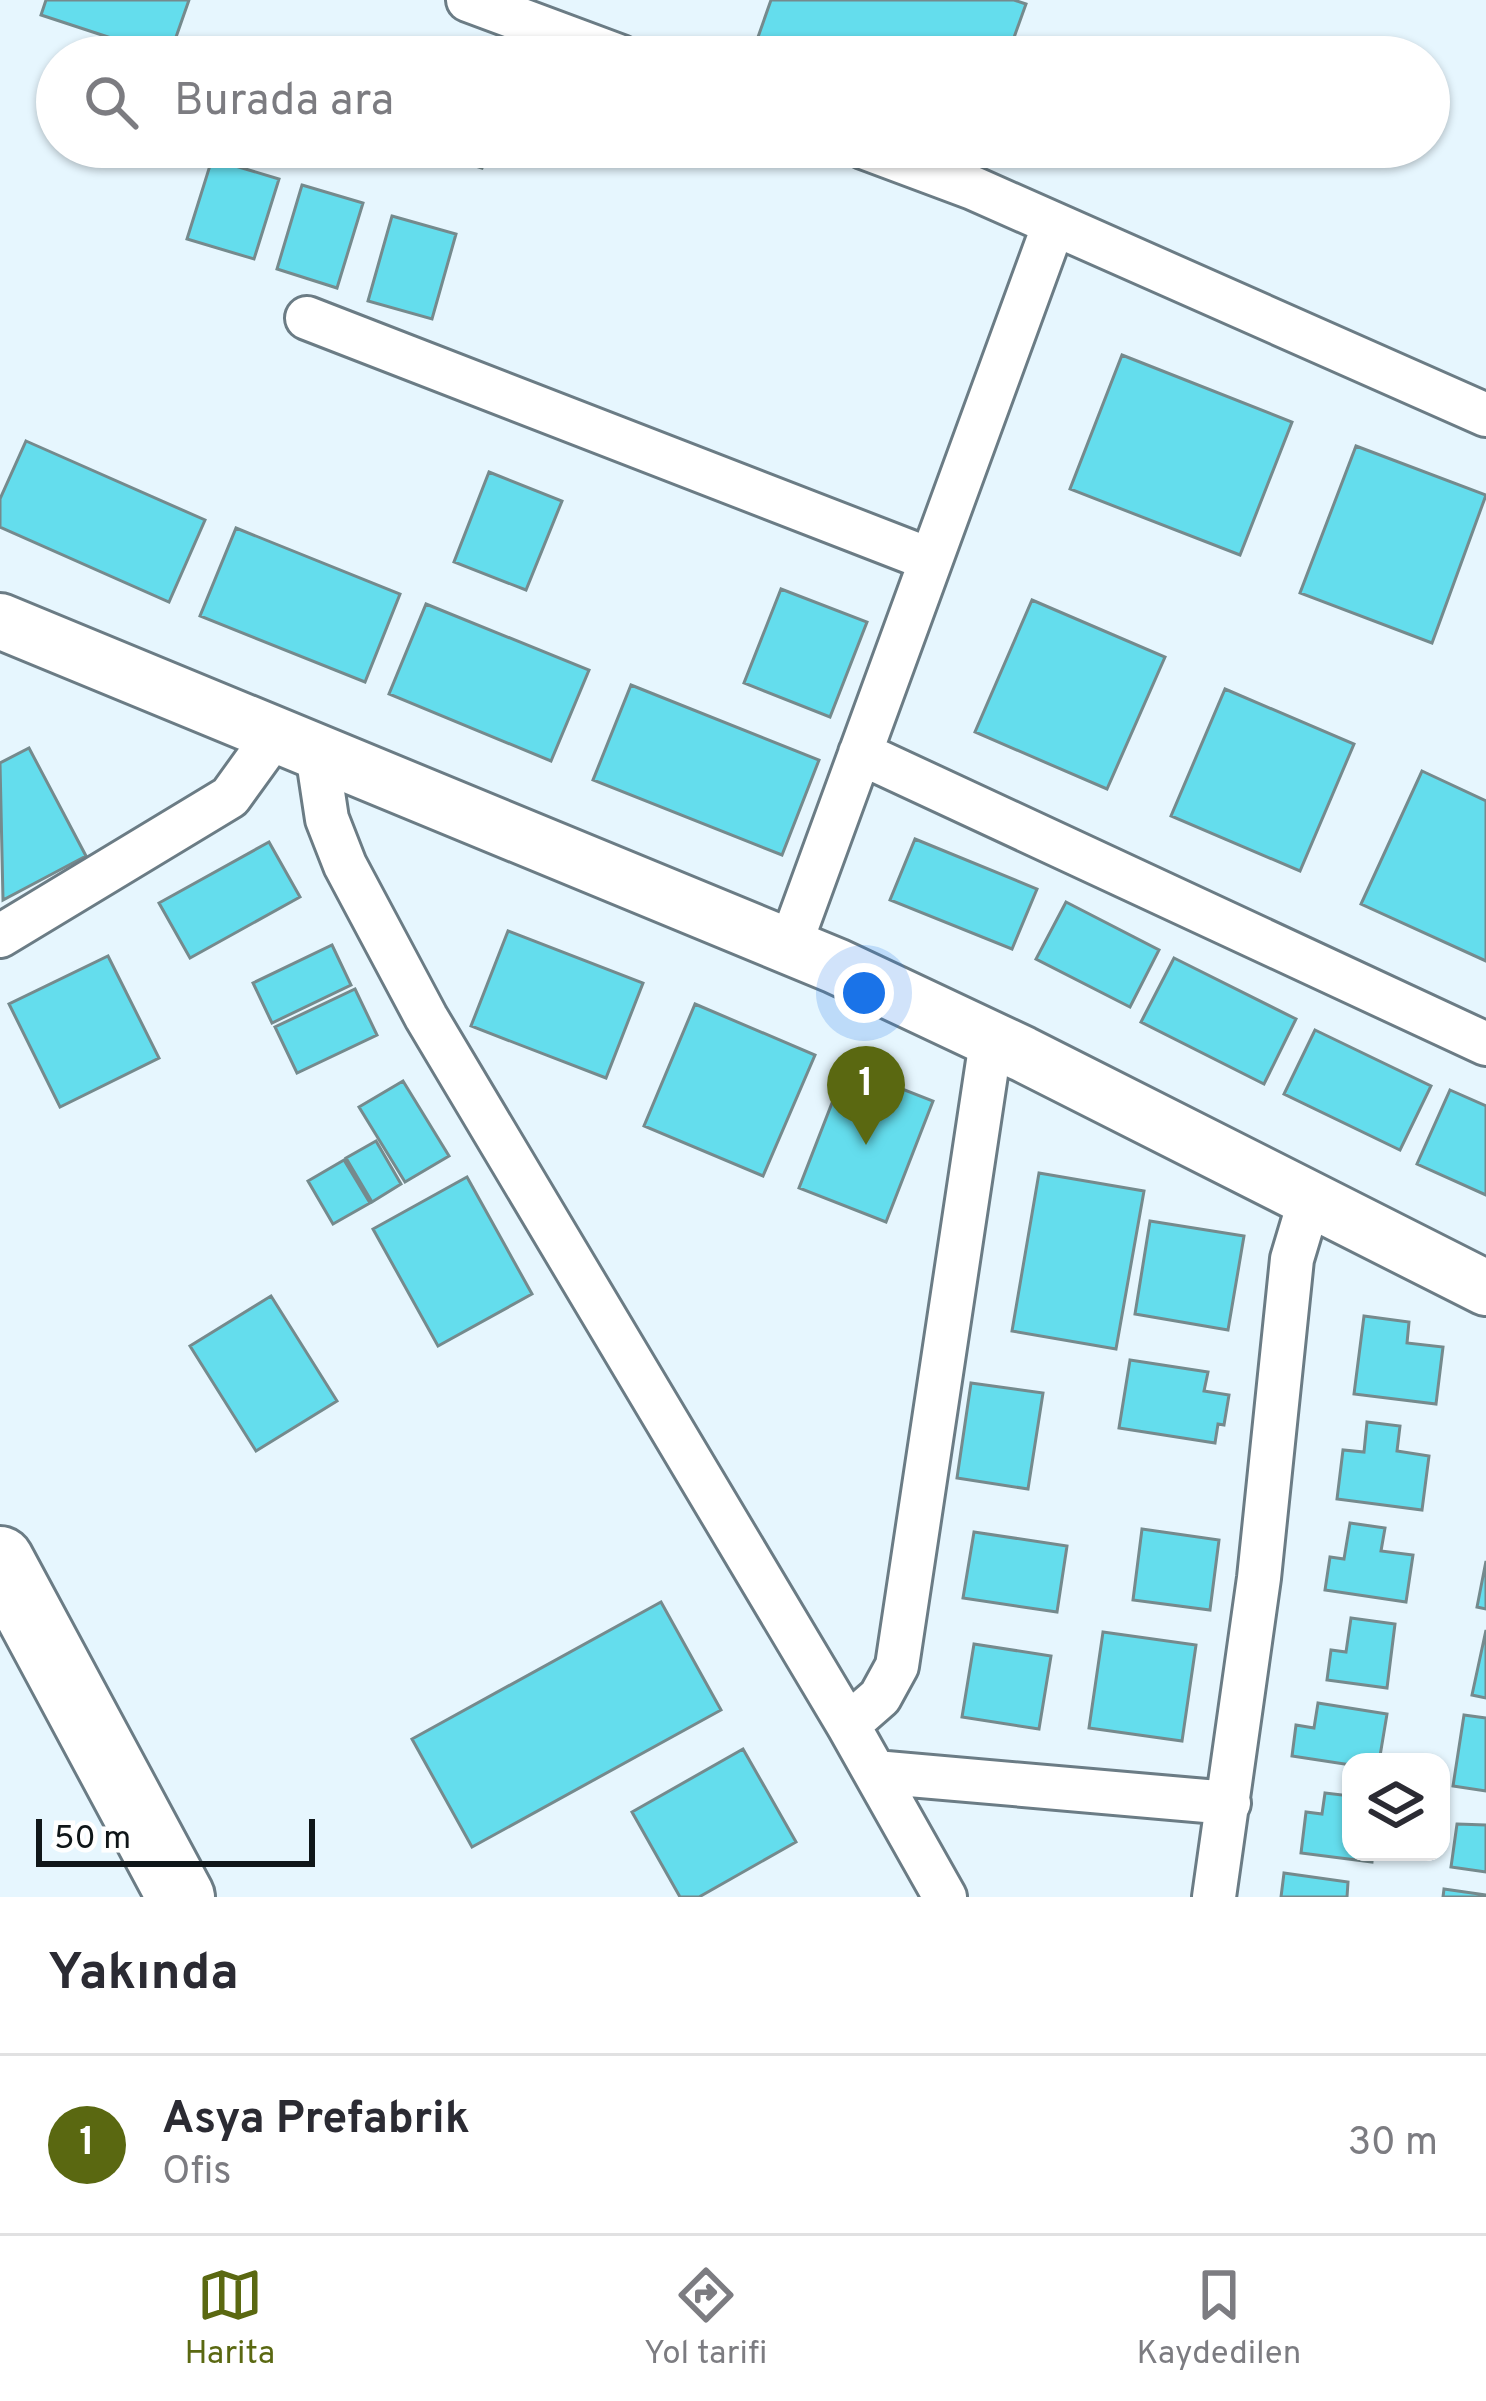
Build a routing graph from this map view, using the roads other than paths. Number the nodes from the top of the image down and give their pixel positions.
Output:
1 (468, 0) edge
2 (565, 36) edge
3 (915, 168) edge
4 (1054, 224) junction
5 (308, 318) dead end
6 (1486, 415) edge
7 (931, 560) junction
8 (0, 621) edge
9 (296, 745) junction
10 (860, 753) junction
11 (0, 936) edge
12 (789, 947) junction
13 (991, 1041) junction
14 (1486, 1043) edge
15 (1310, 1199) junction
16 (1486, 1288) edge
17 (0, 1560) edge
18 (848, 1725) junction
19 (875, 1772) junction
20 (1229, 1803) junction
21 (181, 1897) edge
22 (945, 1897) edge
23 (1214, 1897) edge

1 - 2 street
3 - 4 street
4 - 6 street
4 - 7 street
5 - 7 street
7 - 10 street
8 - 9 street
9 - 11 street
9 - 12 street
9 - 18 street
10 - 12 street
10 - 14 street
12 - 13 street
13 - 15 street
13 - 18 street
15 - 16 street
15 - 20 street
17 - 21 main road
18 - 19 street
19 - 20 street
19 - 22 street
20 - 23 street

